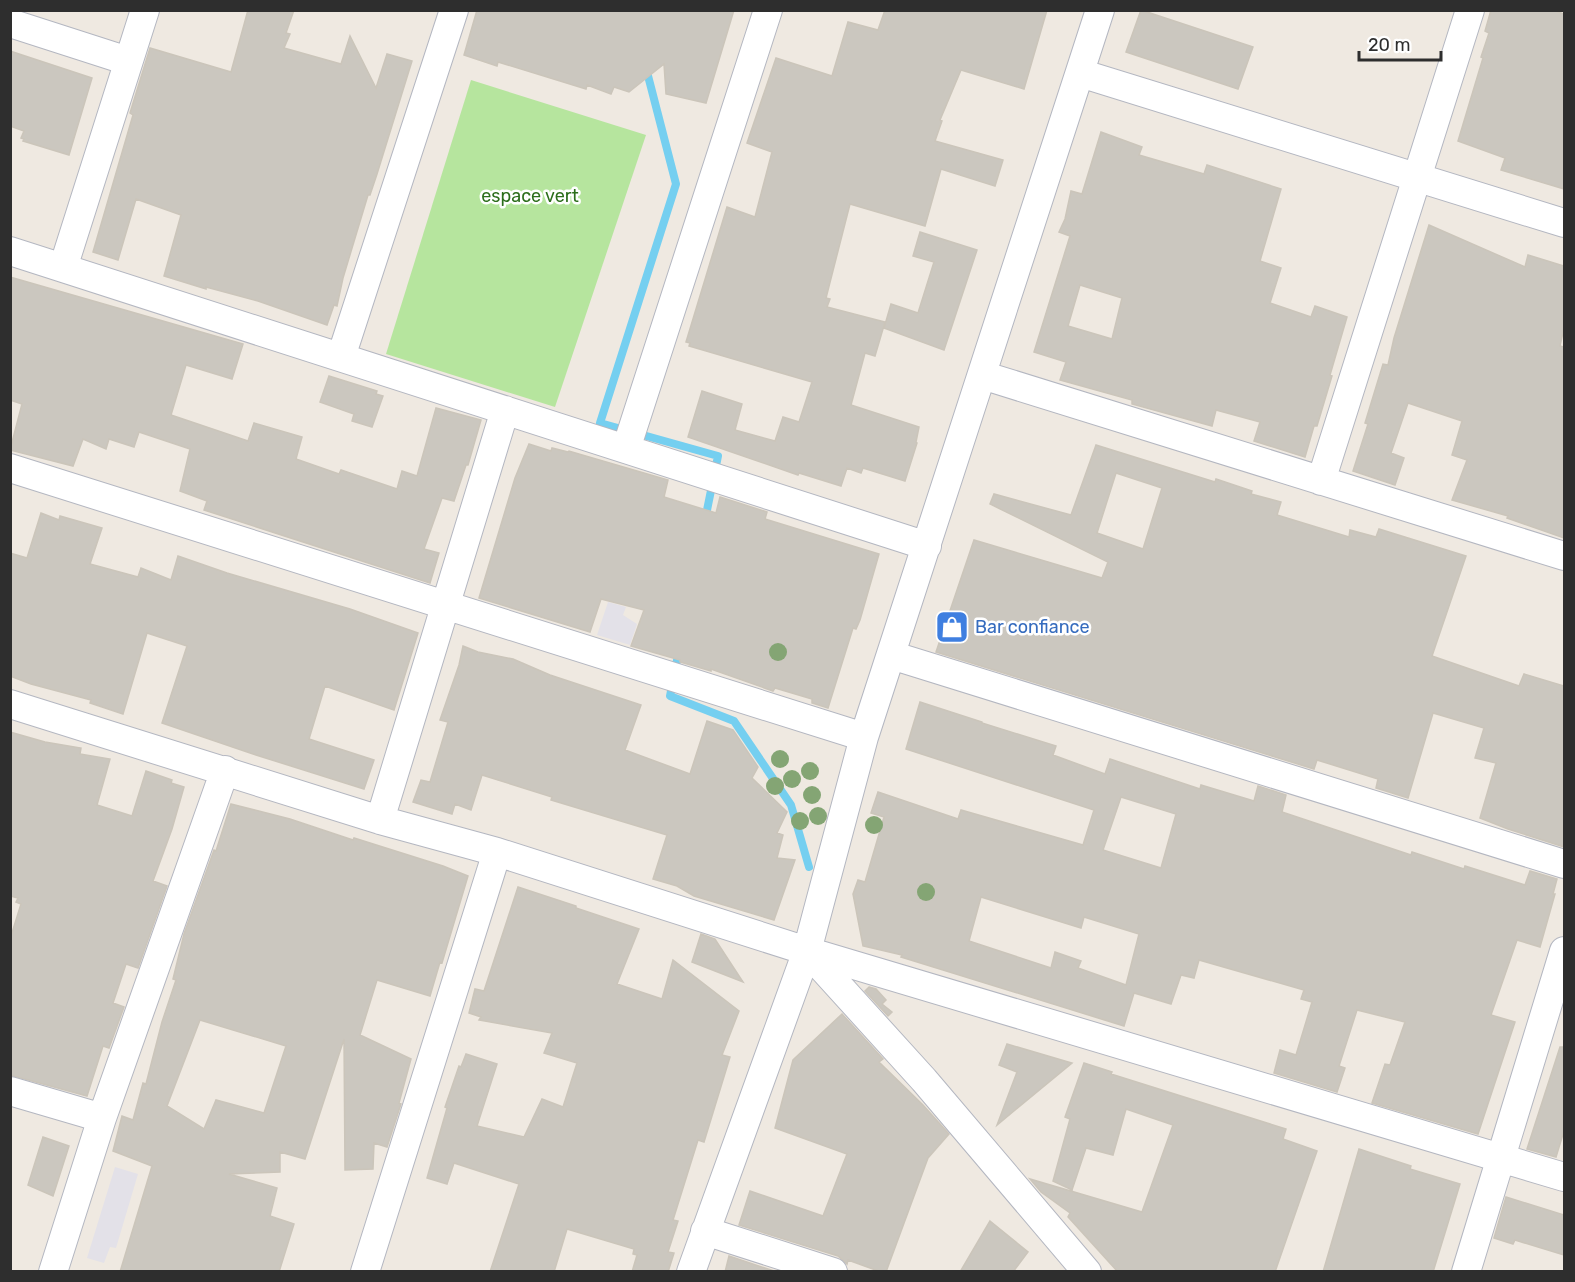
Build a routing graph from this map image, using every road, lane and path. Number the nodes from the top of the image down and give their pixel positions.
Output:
1 (145, 10) edge
2 (454, 10) edge
3 (768, 10) edge
4 (1100, 10) edge
5 (1470, 10) edge
6 (10, 23) edge
7 (128, 61) junction
8 (1080, 73) junction
9 (1417, 177) junction
10 (1564, 223) edge
11 (10, 251) edge
12 (63, 268) junction
13 (341, 357) junction
14 (982, 375) junction
15 (505, 410) junction
16 (626, 449) junction
17 (10, 468) edge
18 (1322, 481) junction
19 (927, 546) junction
20 (1564, 556) edge
21 (446, 606) junction
22 (891, 656) junction
23 (10, 704) edge
24 (864, 737) junction
25 (225, 770) junction
26 (380, 820) junction
27 (497, 852) junction
28 (1564, 864) edge
29 (807, 951) junction
30 (1564, 951) edge
31 (10, 1091) edge
32 (102, 1118) junction
33 (1501, 1157) junction
34 (1564, 1177) edge
35 (705, 1231) junction
36 (62, 1269) edge
37 (365, 1272) edge
38 (692, 1272) edge
39 (833, 1272) edge
40 (1088, 1272) edge
41 (1466, 1272) edge

1 - 7 street
2 - 13 street
3 - 16 street
4 - 8 street
5 - 9 street
6 - 7 street
7 - 12 street
8 - 9 street
8 - 14 street
9 - 10 street
9 - 18 street
11 - 12 street
12 - 13 street
13 - 15 street
14 - 18 street
14 - 19 street
15 - 16 street
15 - 21 street
16 - 19 street
17 - 21 street
18 - 20 street
19 - 22 street
21 - 24 street
21 - 26 street
22 - 24 street
22 - 28 street
23 - 25 street
24 - 29 street
25 - 26 street
25 - 32 street
26 - 27 street
27 - 29 street
27 - 37 street
29 - 33 street
29 - 35 street
29 - 40 street
30 - 33 street
31 - 32 street
32 - 36 street
33 - 34 street
33 - 41 street
35 - 38 street
35 - 39 street

